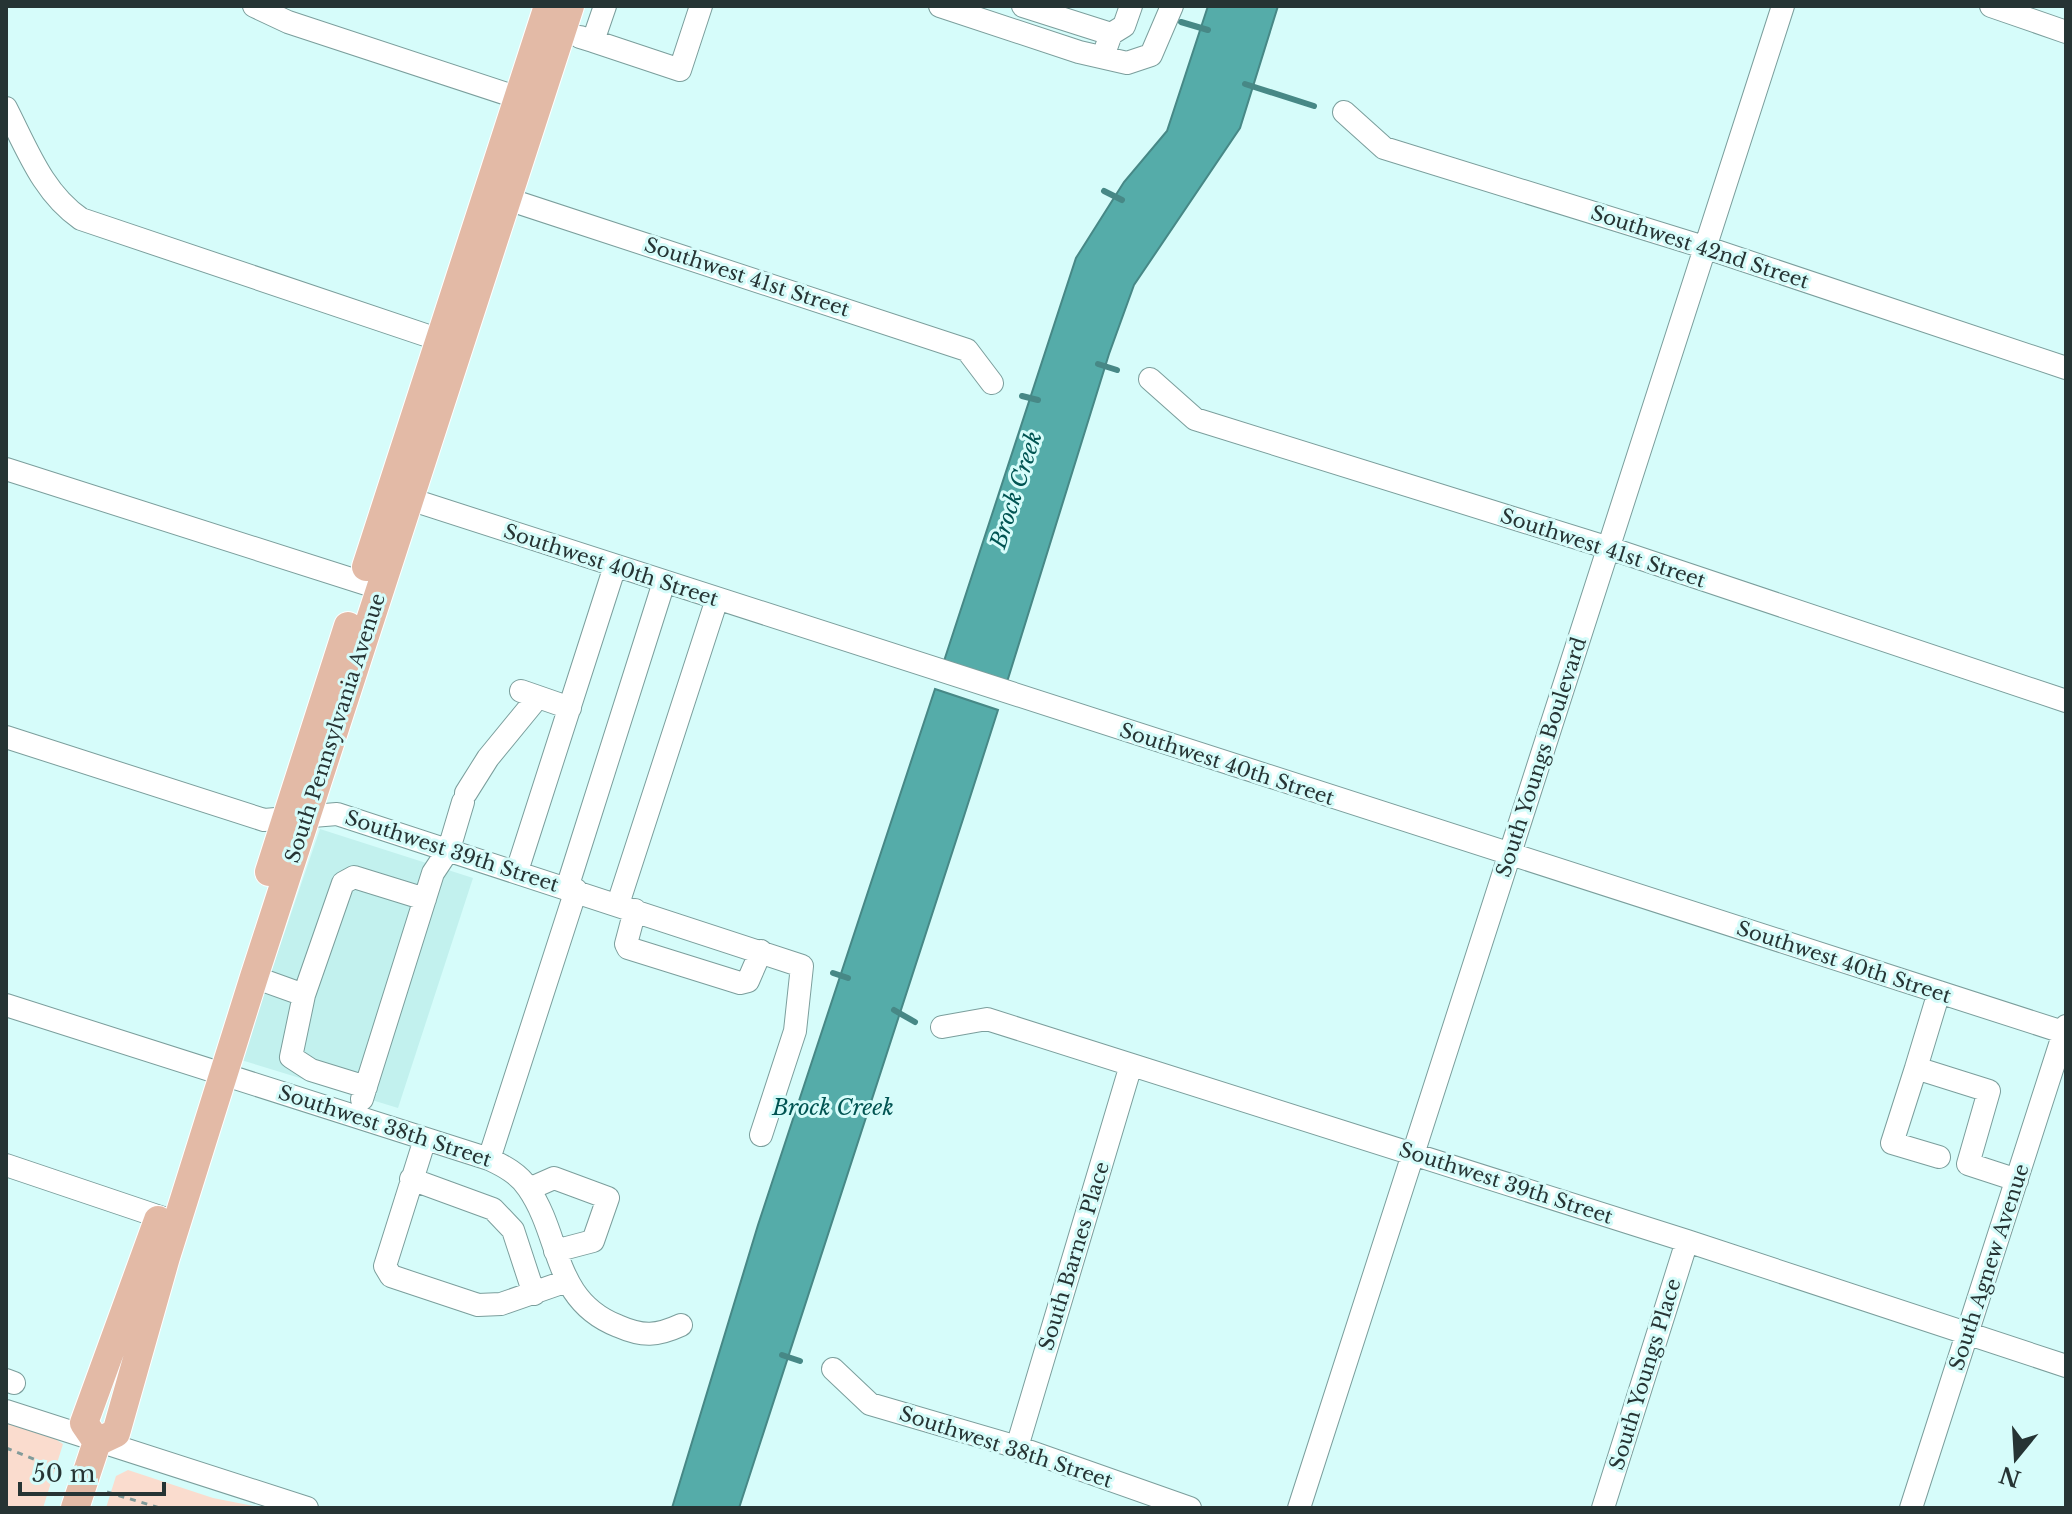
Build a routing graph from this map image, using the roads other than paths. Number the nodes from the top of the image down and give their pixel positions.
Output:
1 (254, 6) edge
2 (605, 6) edge
3 (701, 6) edge
4 (940, 6) edge
5 (1023, 6) edge
6 (1131, 6) edge
7 (1172, 6) edge
8 (1783, 6) edge
9 (1991, 6) edge
10 (560, 14) edge
11 (2066, 32) edge
12 (1111, 34) junction
13 (593, 41) junction
14 (1103, 58) junction
15 (519, 98) junction
16 (6, 108) edge
17 (1344, 112) dead end
18 (496, 195) junction
19 (1707, 248) junction
20 (448, 342) junction
21 (2066, 368) edge
22 (1150, 379) dead end
23 (992, 383) dead end
24 (6, 469) edge
25 (399, 496) junction
26 (1609, 548) junction
27 (615, 566) junction
28 (664, 582) junction
29 (370, 586) junction
30 (717, 599) junction
31 (2066, 701) edge
32 (570, 708) junction
33 (6, 737) edge
34 (297, 817) junction
35 (449, 849) junction
36 (1509, 854) junction
37 (517, 871) junction
38 (571, 889) junction
39 (425, 899) junction
40 (626, 907) junction
41 (696, 930) junction
42 (761, 951) junction
43 (684, 966) junction
44 (254, 977) junction
45 (1939, 992) junction
46 (304, 995) junction
47 (6, 1005) edge
48 (942, 1027) dead end
49 (2065, 1031) edge
50 (1131, 1065) junction
51 (1916, 1068) junction
52 (216, 1072) junction
53 (366, 1087) junction
54 (356, 1116) junction
55 (761, 1135) dead end
56 (425, 1139) junction
57 (1416, 1154) junction
58 (489, 1159) junction
59 (1953, 1161) junction
60 (6, 1165) edge
61 (411, 1179) junction
62 (2017, 1180) junction
63 (529, 1189) junction
64 (168, 1220) junction
65 (1687, 1241) junction
66 (555, 1251) junction
67 (567, 1281) junction
68 (534, 1294) junction
69 (681, 1325) dead end
70 (1967, 1336) junction
71 (2066, 1366) edge
72 (833, 1369) dead end
73 (6, 1411) edge
74 (97, 1442) junction
75 (1017, 1447) junction
76 (75, 1508) edge
77 (307, 1508) edge
78 (1190, 1508) edge
79 (1299, 1508) edge
80 (1603, 1508) edge
81 (1911, 1508) edge

1 - 15 street
2 - 13 street
3 - 13 street
4 - 14 street
5 - 12 street
6 - 12 street
7 - 14 street
8 - 19 street, South Youngs Boulevard
9 - 11 street
10 - 13 street
10 - 15 main road, South Pennsylvania Avenue
10 - 18 main road, South Pennsylvania Avenue
12 - 14 street
15 - 18 main road, South Pennsylvania Avenue
16 - 20 street
17 - 19 street, Southwest 42nd Street
18 - 20 main road, South Pennsylvania Avenue
18 - 23 street, Southwest 41st Street
19 - 21 street, Southwest 42nd Street
19 - 26 street, South Youngs Boulevard
20 - 25 main road, South Pennsylvania Avenue
22 - 26 street, Southwest 41st Street
24 - 29 street
25 - 27 street, Southwest 40th Street
25 - 29 main road, South Pennsylvania Avenue
26 - 31 street, Southwest 41st Street
26 - 36 street, South Youngs Boulevard
27 - 28 street, Southwest 40th Street
27 - 32 street
28 - 30 street, Southwest 40th Street
28 - 38 street
29 - 34 main road, South Pennsylvania Avenue
30 - 36 street, Southwest 40th Street
30 - 40 street
32 - 35 street
32 - 37 street
33 - 34 street, Southwest 39th Street
34 - 35 street, Southwest 39th Street
34 - 44 main road, South Pennsylvania Avenue
34 - 52 main road, South Pennsylvania Avenue
35 - 37 street, Southwest 39th Street
35 - 39 street
36 - 45 street, Southwest 40th Street
36 - 57 street, South Youngs Boulevard
37 - 38 street, Southwest 39th Street
38 - 40 street, Southwest 39th Street
38 - 58 street
39 - 46 street
39 - 53 street
40 - 41 street, Southwest 39th Street
40 - 43 street
41 - 42 street, Southwest 39th Street
41 - 43 street
42 - 43 street
42 - 55 street, Southwest 39th Street
44 - 46 street
44 - 52 main road, South Pennsylvania Avenue
45 - 49 street, Southwest 40th Street
45 - 51 street
46 - 53 street
47 - 52 street, Southwest 38th Street
48 - 50 street, Southwest 39th Street
49 - 62 street, South Agnew Avenue
50 - 57 street, Southwest 39th Street
50 - 75 street, South Barnes Place
51 - 59 street
51 - 59 street
52 - 54 street, Southwest 38th Street
52 - 64 main road, South Pennsylvania Avenue
53 - 54 street
54 - 56 street, Southwest 38th Street
56 - 58 street, Southwest 38th Street
56 - 61 street
57 - 65 street, Southwest 39th Street
57 - 79 street, South Youngs Boulevard
58 - 63 street, Southwest 38th Street
59 - 62 street
60 - 64 street
61 - 68 street
61 - 68 street
62 - 70 street, South Agnew Avenue
63 - 66 street, Southwest 38th Street
63 - 66 street
64 - 74 main road, South Pennsylvania Avenue
65 - 70 street, Southwest 39th Street
65 - 80 street, South Youngs Place
66 - 67 street, Southwest 38th Street
67 - 68 street
67 - 69 street, Southwest 38th Street
70 - 71 street, Southwest 39th Street
70 - 81 street, South Agnew Avenue
72 - 75 street, Southwest 38th Street
73 - 74 street
74 - 76 main road, South Pennsylvania Avenue
74 - 77 street
75 - 78 street, Southwest 38th Street

